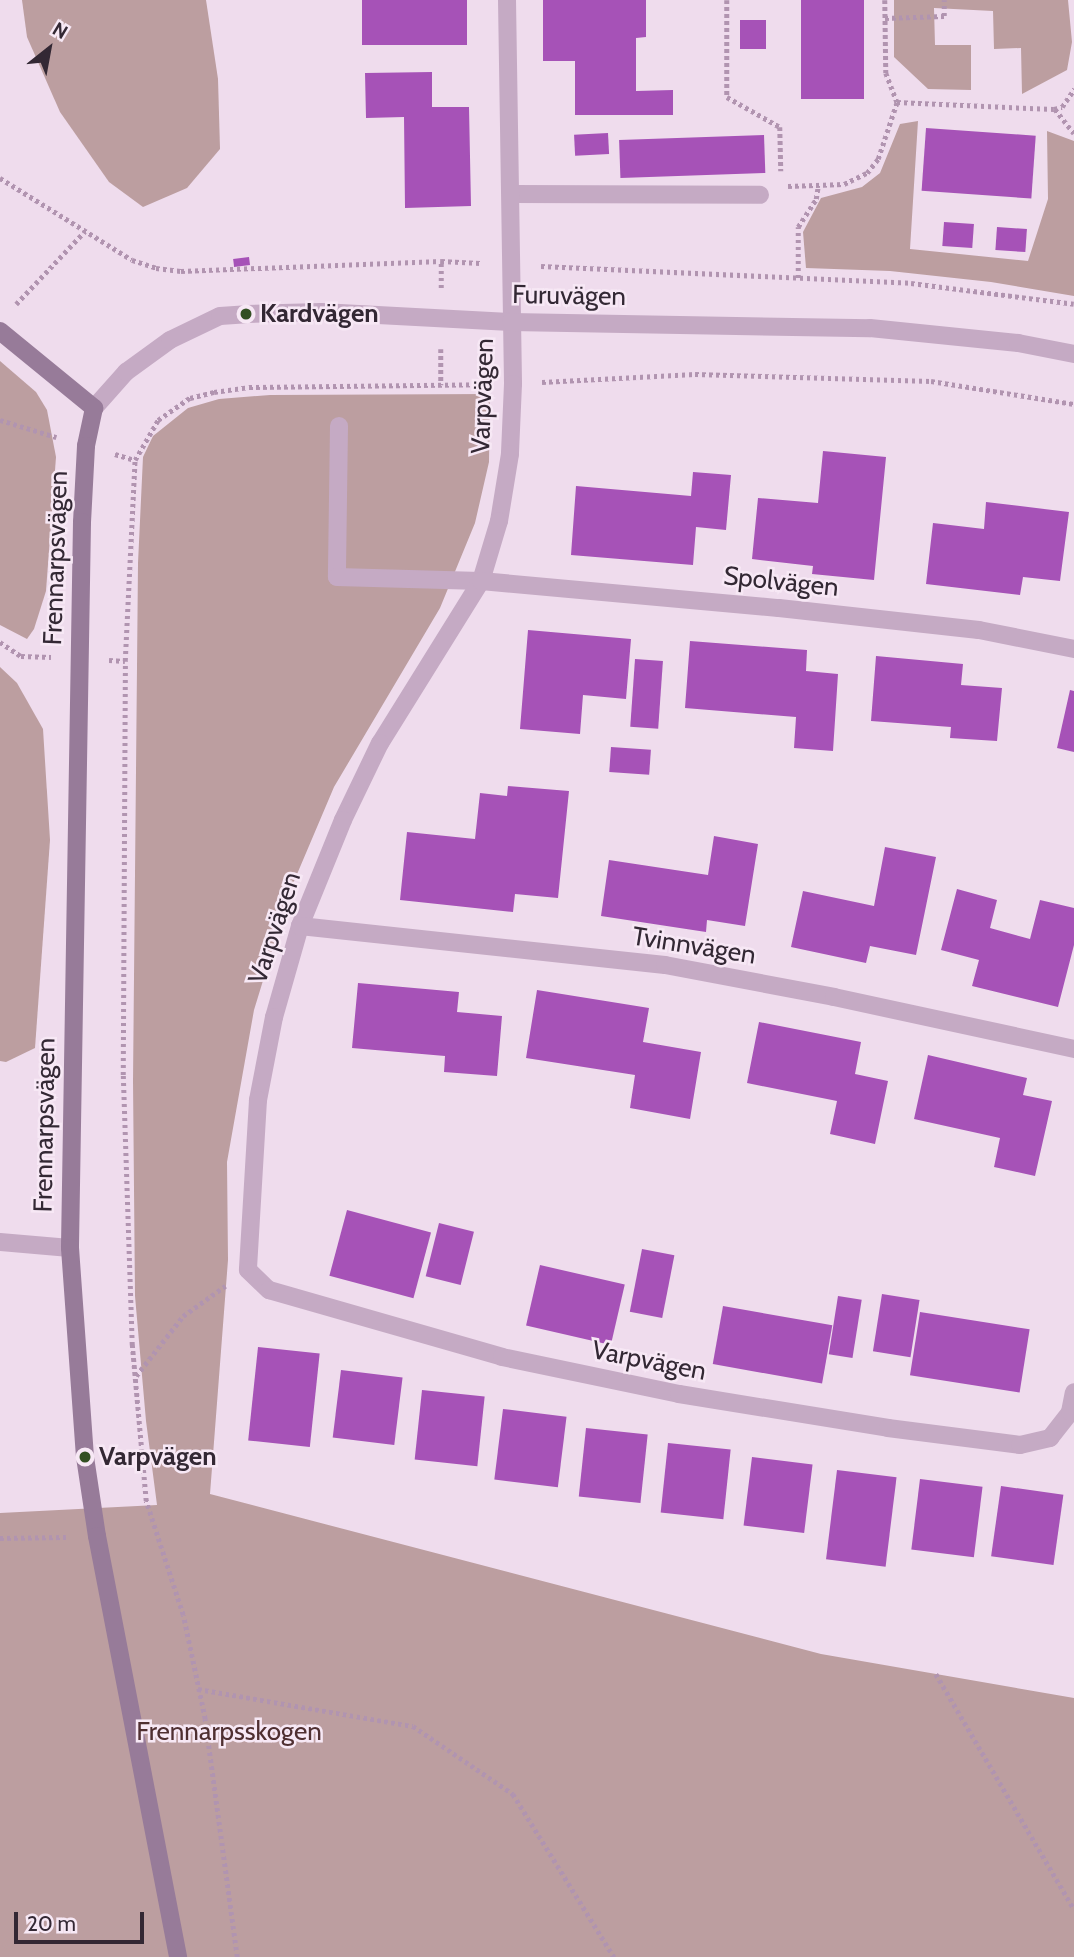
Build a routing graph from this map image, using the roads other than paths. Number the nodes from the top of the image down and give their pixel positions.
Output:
1 (508, 0) edge
2 (512, 194) junction
3 (760, 195) road end
4 (511, 322) junction
5 (0, 331) edge
6 (1074, 354) edge
7 (94, 408) junction
8 (339, 426) dead end
9 (481, 581) junction
10 (1074, 649) edge
11 (300, 926) junction
12 (1074, 1049) edge
13 (0, 1242) edge
14 (70, 1248) junction
15 (1074, 1392) edge
16 (178, 1957) edge

1 - 2 street
2 - 3 street
2 - 4 street
4 - 6 street, Furuvägen
4 - 7 street, Furuvägen
4 - 9 street, Varpvägen
5 - 7 street
7 - 14 street, Frennarpsvägen
8 - 9 street, Spolvägen
9 - 10 street, Spolvägen
9 - 11 street, Varpvägen
11 - 12 street, Tvinnvägen
11 - 15 street, Varpvägen
13 - 14 street
14 - 16 street, Frennarpsvägen

